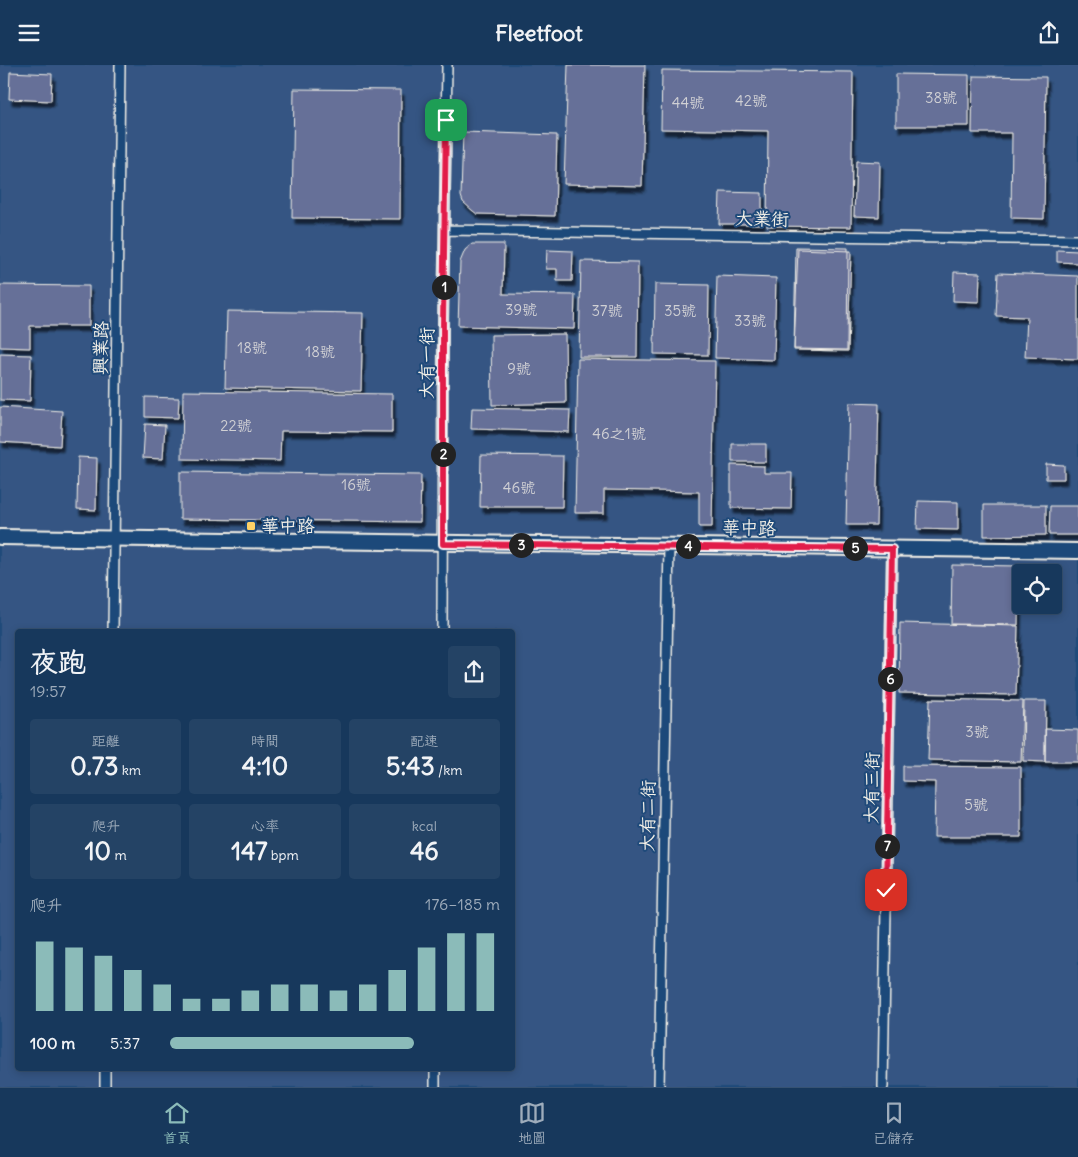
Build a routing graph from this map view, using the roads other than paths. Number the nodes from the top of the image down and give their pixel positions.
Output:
1 (120, 65) edge
2 (447, 65) edge
3 (445, 230) junction
4 (1078, 240) edge
5 (0, 537) edge
6 (115, 540) junction
7 (443, 544) junction
8 (669, 546) junction
9 (892, 549) junction
10 (1078, 551) edge
11 (113, 629) edge
12 (442, 629) edge
13 (105, 1071) edge
14 (435, 1071) edge
15 (105, 1087) edge
16 (435, 1087) edge
17 (659, 1087) edge
18 (883, 1087) edge

1 - 6 street, 興業路
2 - 3 street, 大有一街
3 - 4 street, 大業街
3 - 7 street, 大有一街
5 - 6 street, 華中路
6 - 7 street, 華中路
6 - 11 street, 興業路
7 - 8 street, 華中路
7 - 12 street, 大有一街
8 - 9 street, 華中路
8 - 17 street, 大有二街
9 - 10 street, 華中路
9 - 18 street, 大有三街
13 - 15 street
14 - 16 street

